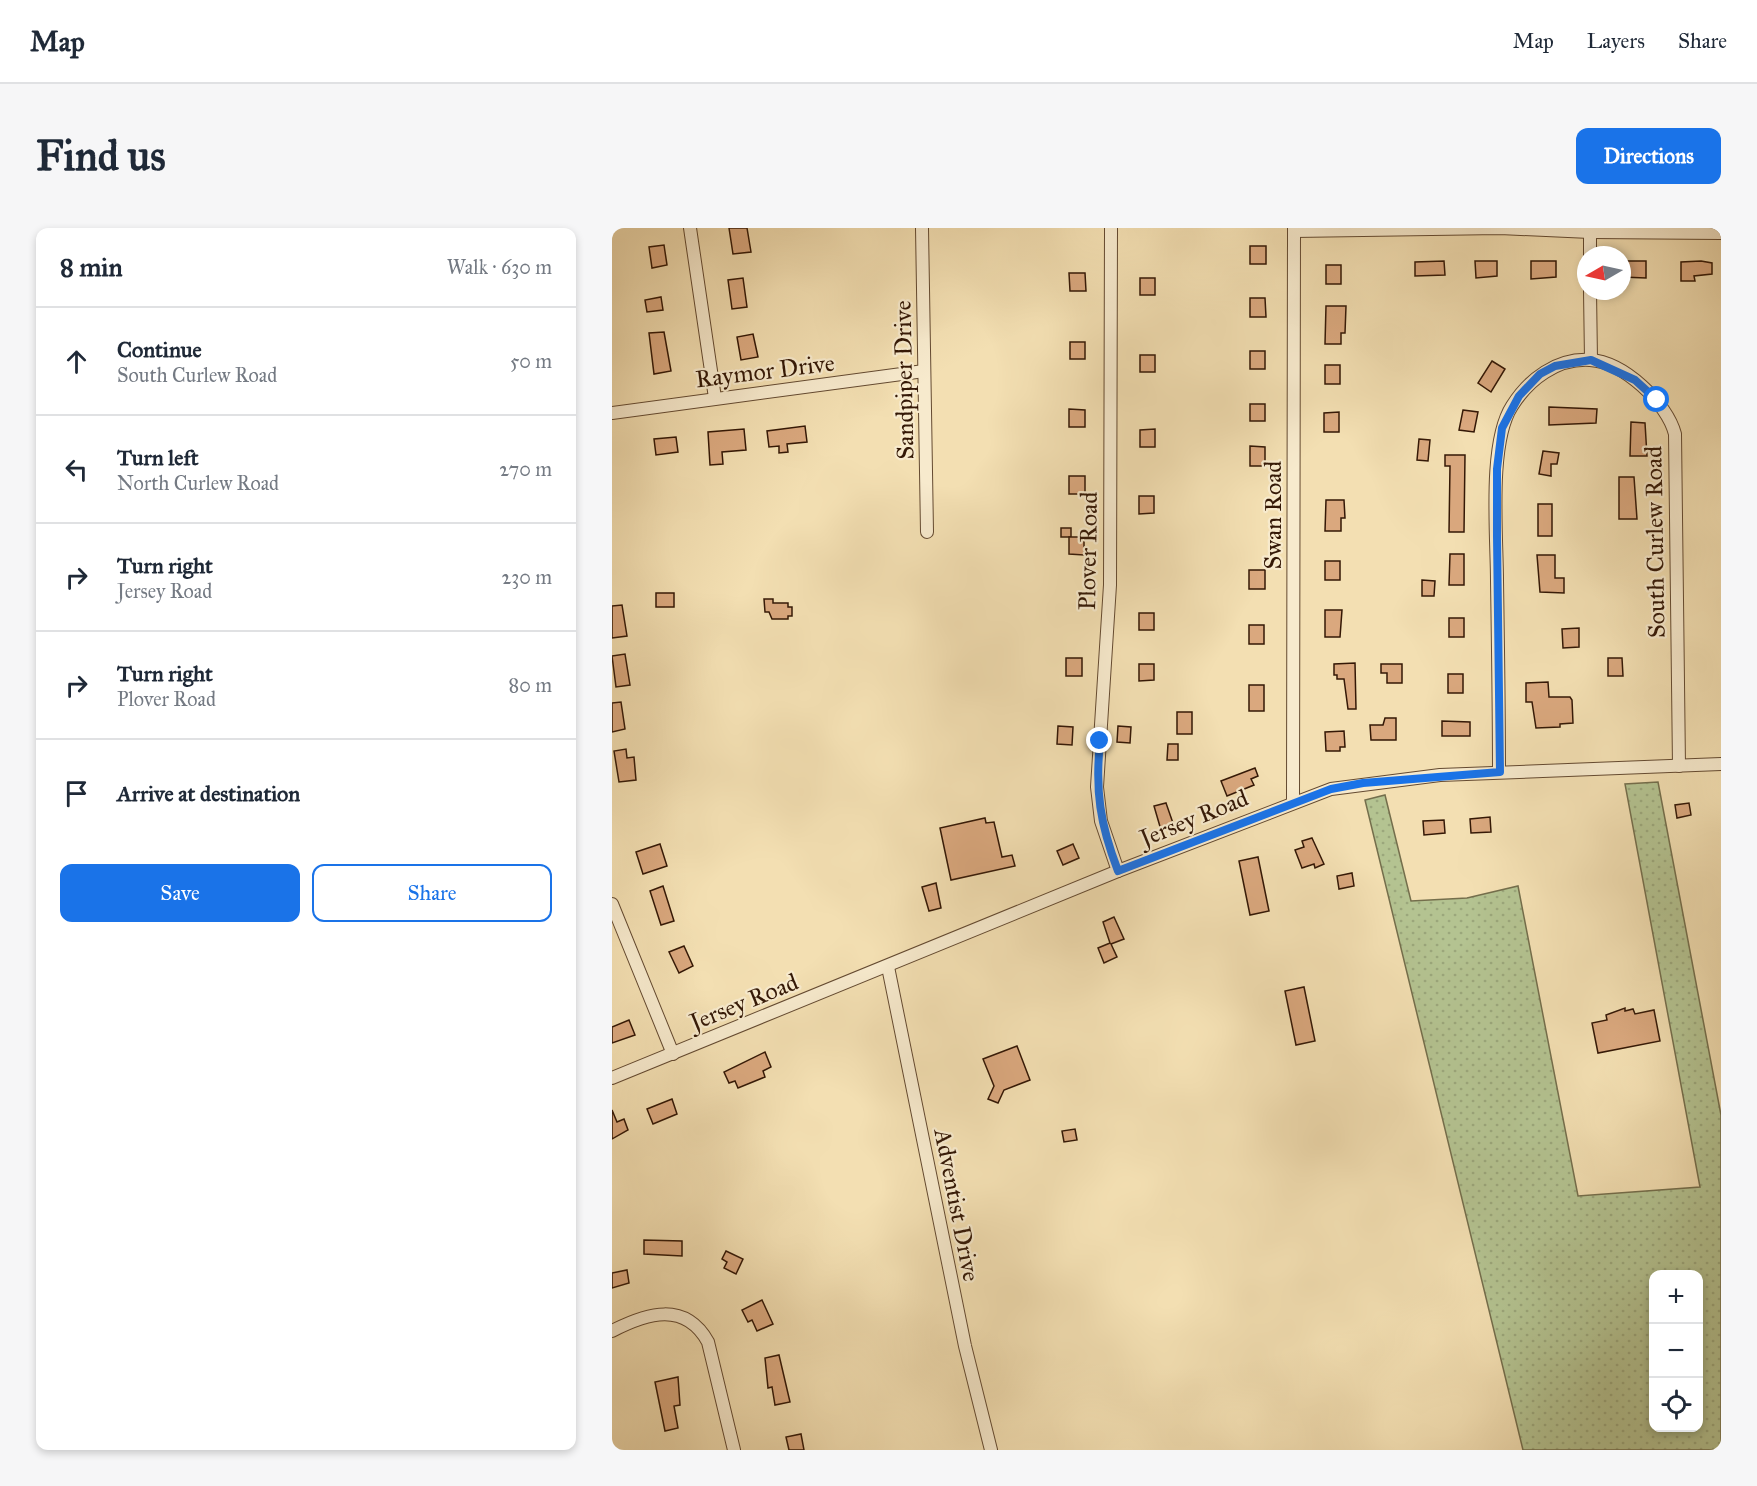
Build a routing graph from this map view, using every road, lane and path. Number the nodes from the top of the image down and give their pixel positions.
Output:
1 (690, 228) edge
2 (922, 228) edge
3 (1111, 228) edge
4 (1500, 228) edge
5 (1672, 229) edge
6 (1294, 230) edge
7 (1590, 232) junction
8 (1721, 232) edge
9 (1590, 246) edge
10 (1590, 300) edge
11 (1591, 360) junction
12 (924, 371) junction
13 (715, 398) junction
14 (612, 413) edge
15 (927, 532) dead end
16 (1721, 764) edge
17 (1678, 766) junction
18 (1500, 772) junction
19 (1293, 801) junction
20 (1118, 871) junction
21 (612, 903) edge
22 (888, 967) junction
23 (673, 1054) junction
24 (612, 1078) edge
25 (612, 1331) edge
26 (734, 1450) edge
27 (991, 1450) edge

1 - 13 street
2 - 12 street, Sandpiper Drive
3 - 20 street, Plover Road
4 - 6 street
4 - 7 street
5 - 7 street
5 - 8 street
6 - 19 street, Swan Road
7 - 9 street
10 - 11 street
11 - 17 street, South Curlew Road
11 - 18 street
12 - 13 street, Raymor Drive
12 - 15 street, Sandpiper Drive
13 - 14 street, Raymor Drive
16 - 17 street, Jersey Road
17 - 18 street, Jersey Road
18 - 19 street, Jersey Road
19 - 20 street, Jersey Road
20 - 22 street, Jersey Road
21 - 23 street
22 - 23 street, Jersey Road
22 - 27 street, Adventist Drive
23 - 24 street, Jersey Road
25 - 26 street

